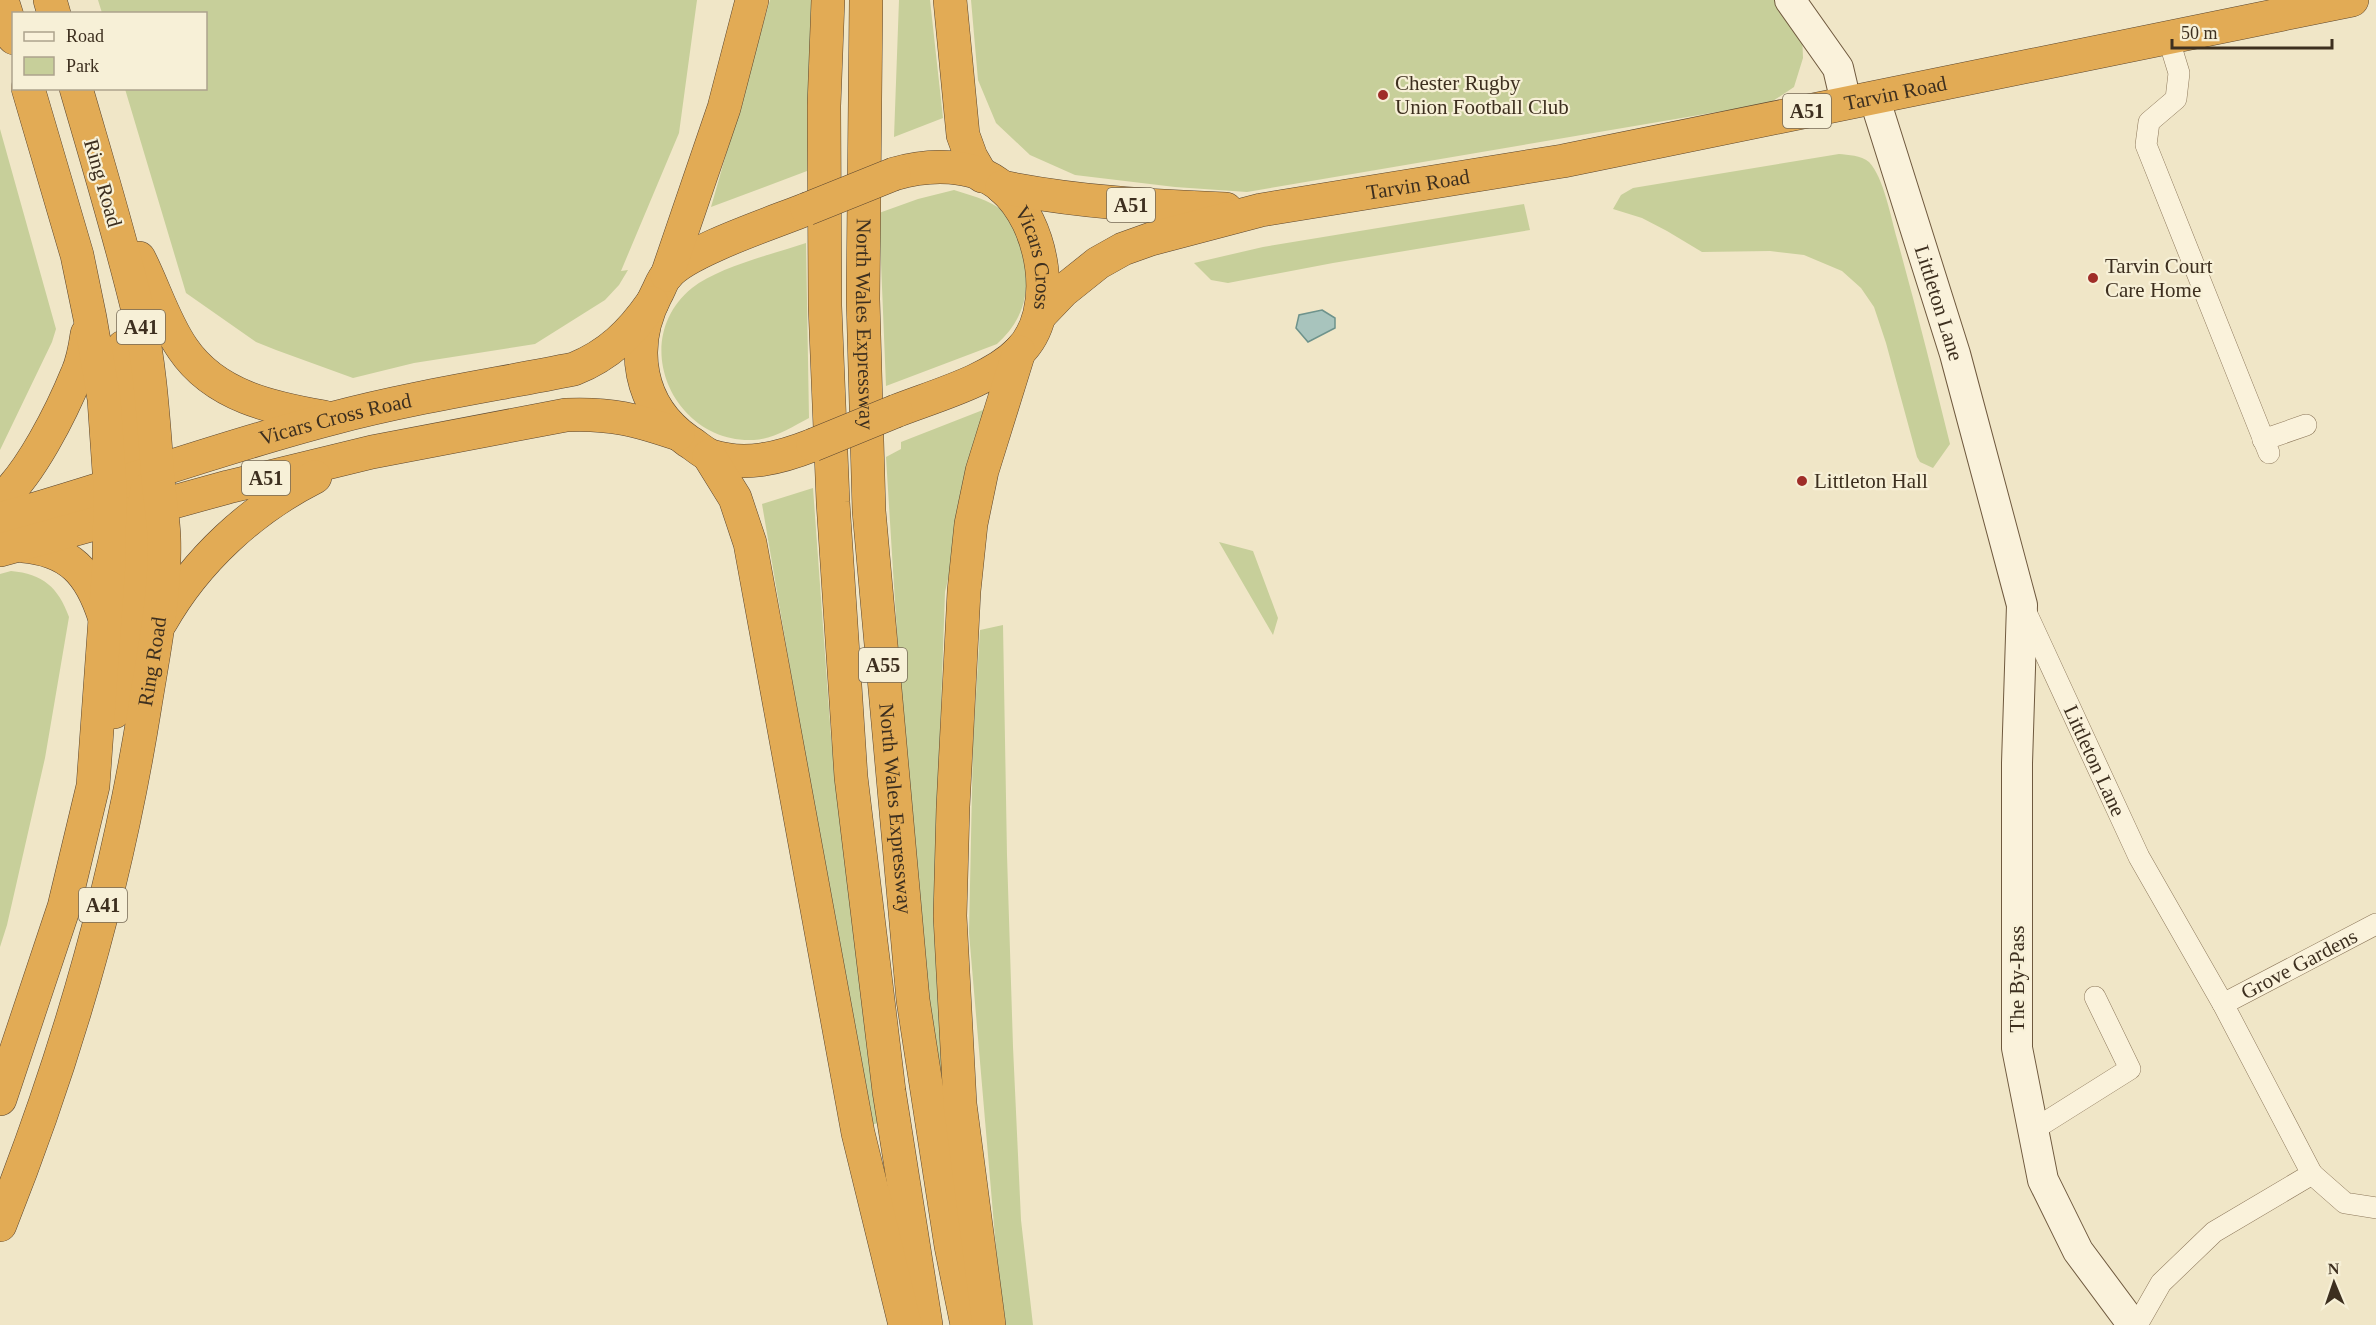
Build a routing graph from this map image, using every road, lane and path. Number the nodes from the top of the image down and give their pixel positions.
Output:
1 (2, 0) edge
2 (752, 0) edge
3 (828, 0) edge
4 (866, 0) edge
5 (950, 0) edge
6 (1790, 0) edge
7 (2352, 0) edge
8 (12, 32) edge
9 (2168, 37) junction
10 (29, 90) edge
11 (77, 90) edge
12 (1860, 100) junction
13 (992, 181) junction
14 (106, 189) junction
15 (1261, 210) junction
16 (659, 289) junction
17 (1041, 314) junction
18 (90, 318) junction
19 (1019, 352) junction
20 (332, 418) junction
21 (2306, 425) dead end
22 (678, 434) junction
23 (372, 452) junction
24 (709, 456) junction
25 (132, 479) junction
26 (0, 500) edge
27 (152, 508) junction
28 (0, 519) edge
29 (110, 520) junction
30 (11, 548) edge
31 (2022, 605) junction
32 (106, 624) junction
33 (158, 627) junction
34 (93, 786) junction
35 (2376, 924) edge
36 (2095, 997) dead end
37 (2223, 1004) junction
38 (0, 1099) edge
39 (2034, 1130) junction
40 (2312, 1174) junction
41 (2376, 1208) edge
42 (0, 1225) edge
43 (905, 1325) edge
44 (926, 1325) edge
45 (967, 1325) edge
46 (990, 1325) edge
47 (2135, 1325) edge

1 - 8 highway
2 - 16 highway, Vicars Cross
3 - 44 highway, North Wales Expressway / A55
4 - 45 highway, North Wales Expressway / A55
5 - 13 highway, Vicars Cross
6 - 12 street, Littleton Lane
7 - 9 highway, Tarvin Road / A51
9 - 12 highway, Tarvin Road / A51
9 - 21 street
10 - 18 highway, Ring Road / A41
11 - 14 highway, Ring Road / A41
12 - 15 highway, Tarvin Road / A51
12 - 31 street, Littleton Lane
13 - 15 highway, A51
13 - 16 highway, A51, bridge
13 - 17 highway, Vicars Cross / A51
14 - 20 highway
14 - 25 highway, Ring Road / A41
15 - 17 highway, A51
16 - 20 highway, Vicars Cross Road / A51
16 - 22 highway, Vicars Cross / A51
17 - 19 highway, Vicars Cross / A51
18 - 25 highway, Ring Road / A41
18 - 26 highway
19 - 24 highway, Vicars Cross / A51, bridge
19 - 46 highway
20 - 25 highway, Vicars Cross Road / A51
22 - 23 highway, Vicars Cross Road / A51
22 - 24 highway, Vicars Cross / A51
23 - 27 highway, Vicars Cross Road / A51
23 - 33 highway
24 - 43 highway
25 - 27 highway, Ring Road / A41
25 - 28 highway, Vicars Cross Road / A51
25 - 29 highway
27 - 29 highway, Vicars Cross Road / A51
27 - 33 highway, Ring Road / A41
27 - 34 highway
29 - 30 highway, Vicars Cross Road / A51
29 - 32 highway, A41
30 - 32 highway
31 - 37 street, Littleton Lane
31 - 39 street, The By-Pass
32 - 34 highway, A41
33 - 42 highway, Ring Road / A41
34 - 38 highway, A41
35 - 37 street, Grove Gardens
36 - 39 street
37 - 40 street, Littleton Lane
39 - 47 street, The By-Pass
40 - 41 street
40 - 47 street

